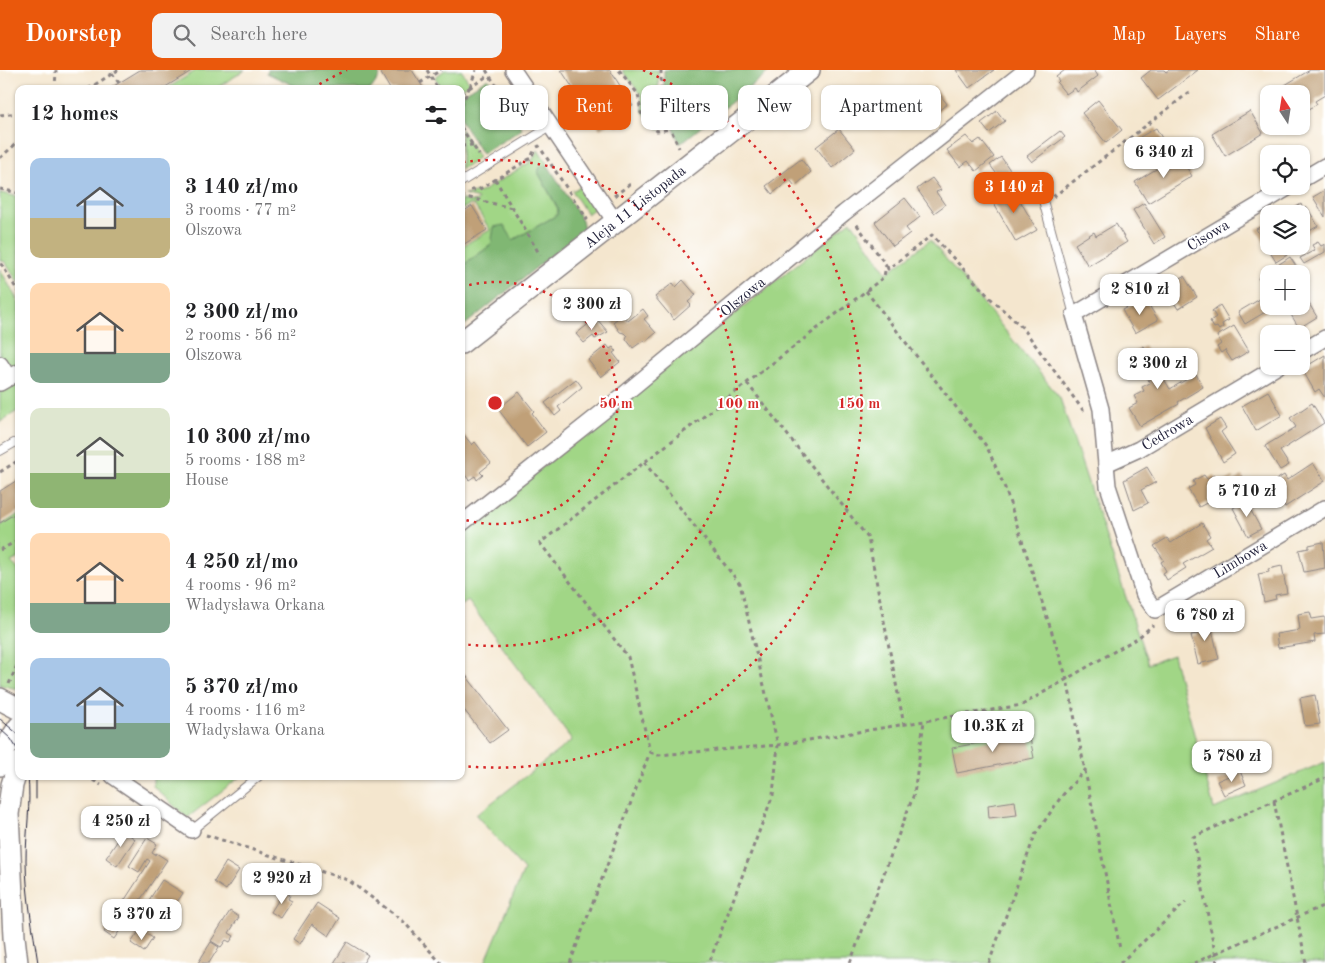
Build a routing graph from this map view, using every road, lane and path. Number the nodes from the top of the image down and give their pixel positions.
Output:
1 (56, 70) edge
2 (118, 70) edge
3 (427, 70) edge
4 (441, 70) edge
5 (476, 70) edge
6 (486, 70) edge
7 (513, 70) edge
8 (619, 70) edge
9 (661, 70) edge
10 (810, 70) edge
11 (1026, 70) edge
12 (112, 73) junction
13 (489, 75) junction
14 (431, 76) junction
15 (420, 82) dead end
16 (119, 83) dead end
17 (55, 85) edge
18 (94, 85) edge
19 (436, 85) edge
20 (661, 85) edge
21 (469, 88) junction
22 (465, 90) edge
23 (1191, 91) dead end
24 (465, 97) edge
25 (15, 113) edge
26 (641, 113) edge
27 (0, 115) edge
28 (550, 126) junction
29 (671, 130) edge
30 (465, 133) edge
31 (531, 138) junction
32 (15, 145) edge
33 (473, 145) junction
34 (465, 146) edge
35 (539, 146) junction
36 (679, 148) dead end
37 (479, 155) dead end
38 (0, 158) edge
39 (1325, 166) edge
40 (1310, 175) edge
41 (465, 179) edge
42 (495, 180) junction
43 (0, 189) edge
44 (466, 190) dead end
45 (15, 192) edge
46 (1276, 195) edge
47 (465, 197) edge
48 (1044, 204) joint
49 (512, 209) junction
50 (847, 210) junction
51 (616, 223) junction
52 (579, 225) dead end
53 (533, 261) dead end
54 (0, 264) edge
55 (886, 265) junction
56 (15, 286) edge
57 (866, 291) junction
58 (1074, 315) junction
59 (1325, 338) edge
60 (465, 341) edge
61 (1310, 347) edge
62 (0, 364) edge
63 (1263, 375) edge
64 (9, 378) edge
65 (747, 383) junction
66 (1086, 415) dead end
67 (14, 442) dead end
68 (0, 451) edge
69 (644, 462) junction
70 (15, 463) edge
71 (1106, 464) junction
72 (0, 472) edge
73 (1325, 508) edge
74 (465, 521) edge
75 (15, 542) edge
76 (0, 550) edge
77 (1155, 610) junction
78 (15, 670) edge
79 (12, 676) junction
80 (1067, 678) junction
81 (4, 690) edge
82 (15, 704) edge
83 (924, 721) junction
84 (904, 725) junction
85 (15, 737) edge
86 (778, 745) junction
87 (650, 752) junction
88 (8, 754) edge
89 (1086, 768) junction
90 (1325, 778) edge
91 (118, 780) edge
92 (134, 780) edge
93 (254, 780) edge
94 (126, 786) junction
95 (1274, 801) junction
96 (192, 830) junction
97 (0, 887) edge
98 (1186, 902) dead end
99 (1325, 905) edge
100 (1297, 917) junction
101 (14, 936) junction
102 (1120, 949) dead end
103 (1215, 954) junction
104 (17, 963) edge
105 (441, 963) edge
106 (570, 963) edge
107 (709, 963) edge
108 (850, 963) edge
109 (989, 963) edge
110 (1120, 963) edge
111 (1194, 963) edge
112 (1217, 963) edge
113 (1306, 963) edge

1 - 17 path
2 - 12 path
3 - 14 path
4 - 14 path
5 - 21 path
6 - 13 path
7 - 28 street
8 - 26 path
9 - 20 path
10 - 51 street, Aleja 11 Listopada
11 - 50 street, Olszowa
12 - 16 path
12 - 18 path
13 - 21 path
13 - 31 path
14 - 15 path
14 - 19 path
21 - 22 path
21 - 24 path
23 - 48 path
25 - 27 path
28 - 31 lane
28 - 51 street
29 - 36 path
30 - 33 path
31 - 35 path
31 - 41 lane
32 - 38 path
33 - 34 path
33 - 37 path
35 - 42 path
35 - 52 path
39 - 40 street
42 - 44 path
42 - 49 path
43 - 45 path
46 - 58 street, Cisowa
47 - 49 path
48 - 58 lane
49 - 53 path
50 - 55 path
50 - 74 street, Olszowa
51 - 60 street, Aleja 11 Listopada
54 - 56 path
55 - 57 path
55 - 66 path
57 - 65 path
57 - 80 path
58 - 71 street
59 - 61 street
62 - 64 street
63 - 71 street, Cedrowa
65 - 69 path
65 - 84 path
67 - 68 lane
69 - 86 path
69 - 87 path
70 - 72 path
71 - 77 street
73 - 77 street, Limbowa
75 - 76 path
77 - 80 path
78 - 79 path
79 - 81 path
79 - 81 path
80 - 83 path
80 - 89 path
81 - 82 street
83 - 84 path
83 - 108 path
84 - 86 path
85 - 88 street
86 - 87 path
86 - 107 path
87 - 106 path
88 - 101 street
89 - 102 path
89 - 109 path
90 - 95 path
91 - 94 street
92 - 94 street
93 - 96 lane
94 - 96 street
95 - 100 path
95 - 103 path
96 - 105 path
97 - 101 street
98 - 110 path
99 - 100 path
100 - 103 path
100 - 113 path
101 - 104 street
103 - 111 path
103 - 112 path

